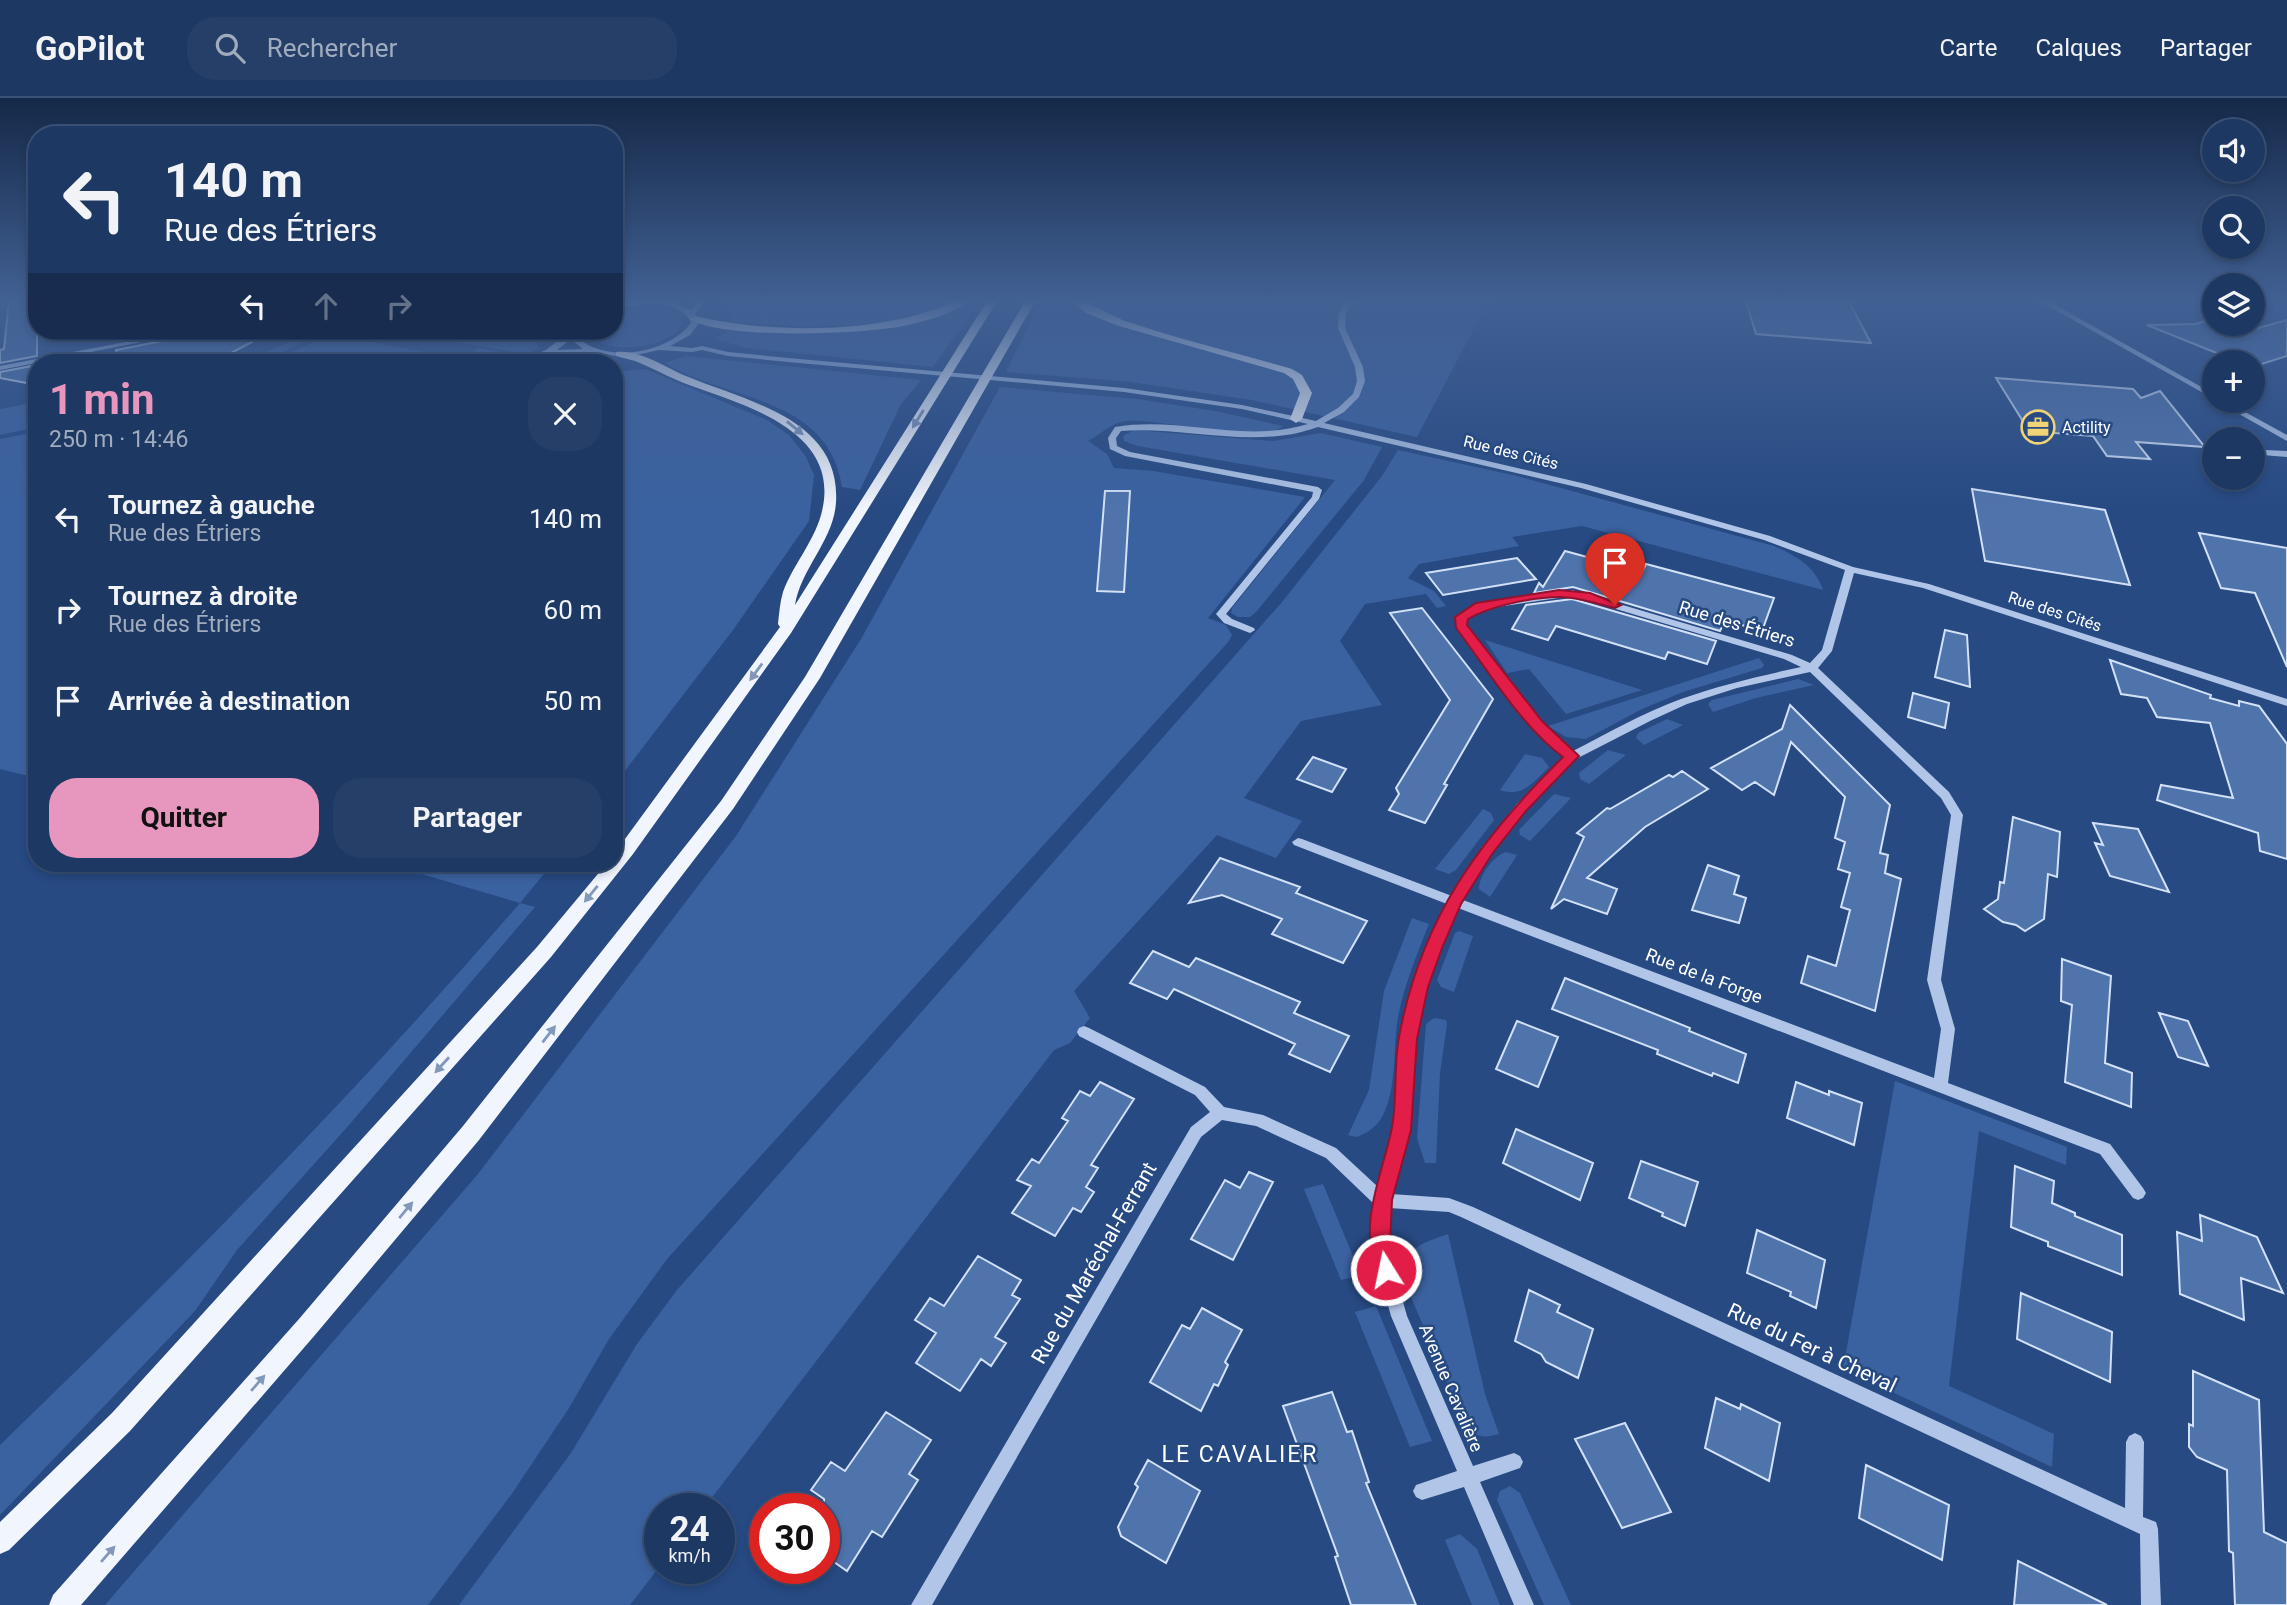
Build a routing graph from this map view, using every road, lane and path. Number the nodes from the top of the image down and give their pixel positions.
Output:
1 (662, 368) edge
2 (870, 368) edge
3 (949, 368) edge
4 (991, 368) edge
5 (1279, 368) edge
6 (1358, 368) edge
7 (2163, 368) edge
8 (2202, 390) edge
9 (2242, 413) edge
10 (1296, 419) junction
11 (1317, 423) junction
12 (1346, 430) joint
13 (2287, 438) edge
14 (1450, 453) joint
15 (2265, 453) dead end
16 (2287, 454) edge
17 (1850, 569) junction
18 (1250, 630) dead end
19 (784, 633) junction
20 (1812, 668) junction
21 (2287, 703) edge
22 (1572, 756) junction
23 (1298, 842) dead end
24 (623, 855) edge
25 (609, 872) edge
26 (1454, 903) junction
27 (1084, 1032) dead end
28 (1940, 1086) junction
29 (1220, 1114) junction
30 (2138, 1193) dead end
31 (1381, 1200) junction
32 (2135, 1442) dead end
33 (1514, 1462) dead end
34 (1469, 1476) junction
35 (1422, 1491) dead end
36 (2134, 1521) junction
37 (0, 1541) edge
38 (63, 1605) edge
39 (921, 1605) edge
40 (1524, 1605) edge
41 (2151, 1605) edge

1 -> 19 main road
2 - 10 street, Rue des Cités
3 -> 19 main road
38 -> 4 main road
5 - 10 main road
6 - 11 street
7 - 8 street
9 - 13 street
10 - 11 street, Rue des Cités
11 - 12 street, Rue des Cités
11 - 18 street
12 - 14 street, Rue des Cités
14 - 17 street, Rue des Cités
15 - 16 street
17 - 20 street
17 - 21 street, Rue des Cités
19 -> 24 main road
20 - 22 street, Avenue Cavalière
20 - 22 street, Rue des Étriers
20 - 28 street
22 - 26 street, Avenue Cavalière
23 - 26 street, Rue de la Forge
25 -> 37 main road
26 - 28 street, Rue de la Forge
26 - 31 street, Avenue Cavalière
27 - 29 street
28 - 30 street, Rue de la Forge
29 - 31 street
29 - 39 street, Rue du Maréchal-Ferrant
31 - 34 street, Avenue Cavalière
31 - 36 street, Rue du Fer à Cheval
32 - 36 street
33 - 34 street
34 - 35 street
34 - 40 street, Avenue Cavalière
36 - 41 street

